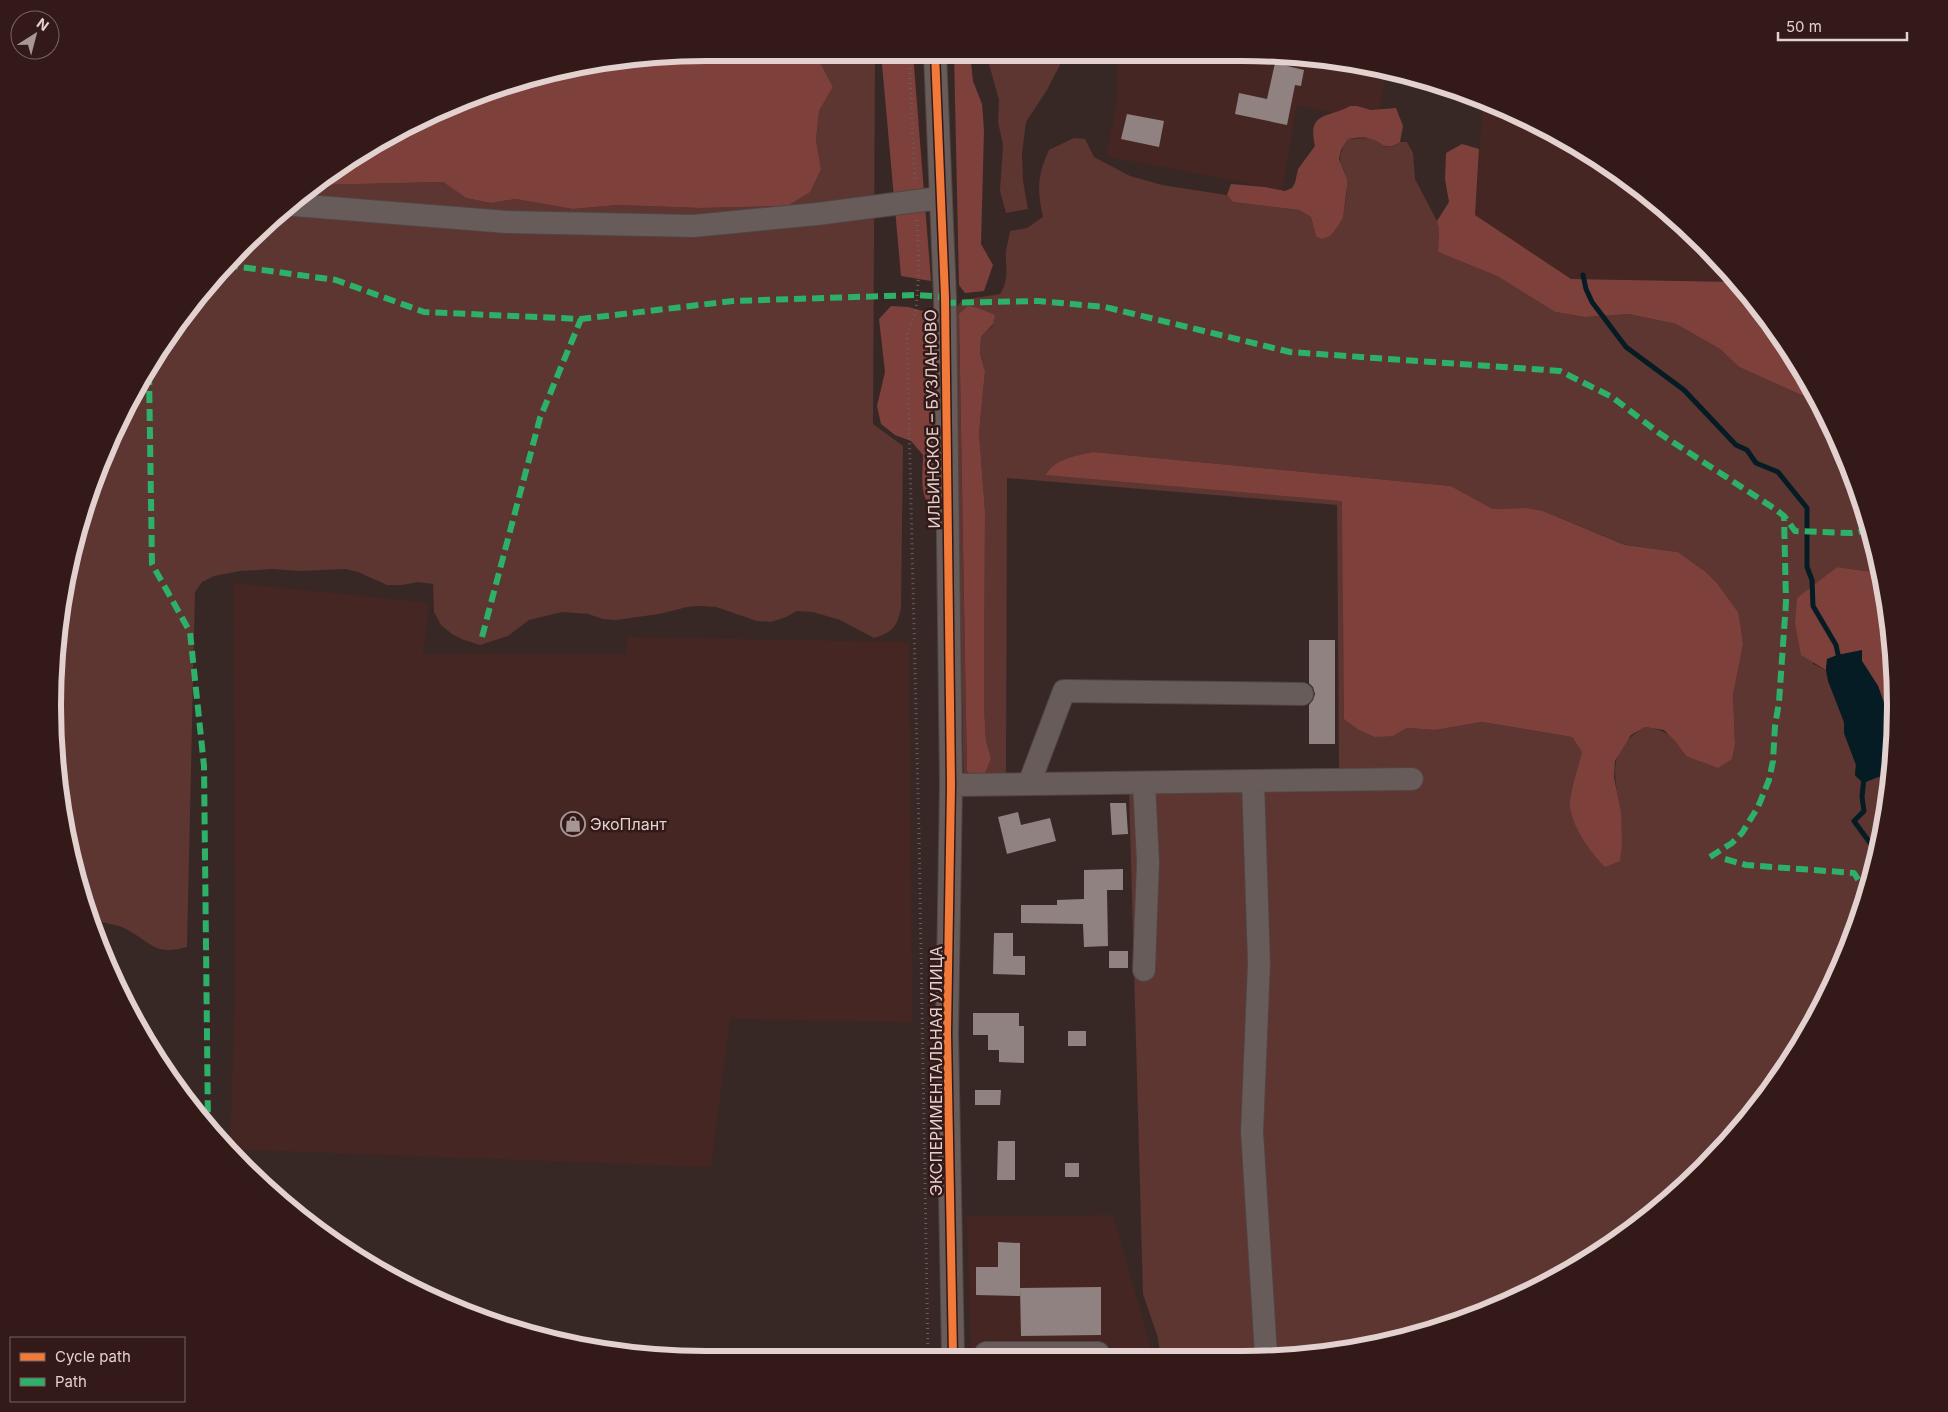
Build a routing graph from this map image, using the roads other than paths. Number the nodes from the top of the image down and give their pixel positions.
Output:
1 (935, 61) edge
2 (940, 198) junction
3 (299, 206) edge
4 (1302, 694) dead end
5 (1412, 779) dead end
6 (1253, 781) junction
7 (1144, 783) junction
8 (1029, 784) junction
9 (951, 785) junction
10 (1144, 970) dead end
11 (1266, 1350) edge
12 (953, 1351) edge

1 - 2 street, ИЛЬИНСКОЕ – БУЗЛАНОВО
2 - 3 street
2 - 9 street, ИЛЬИНСКОЕ – БУЗЛАНОВО
4 - 8 street
5 - 6 street
6 - 7 street
6 - 11 street
7 - 8 street
7 - 10 street
8 - 9 street
9 - 12 street, ЭКСПЕРИМЕНТАЛЬНАЯ УЛИЦА

